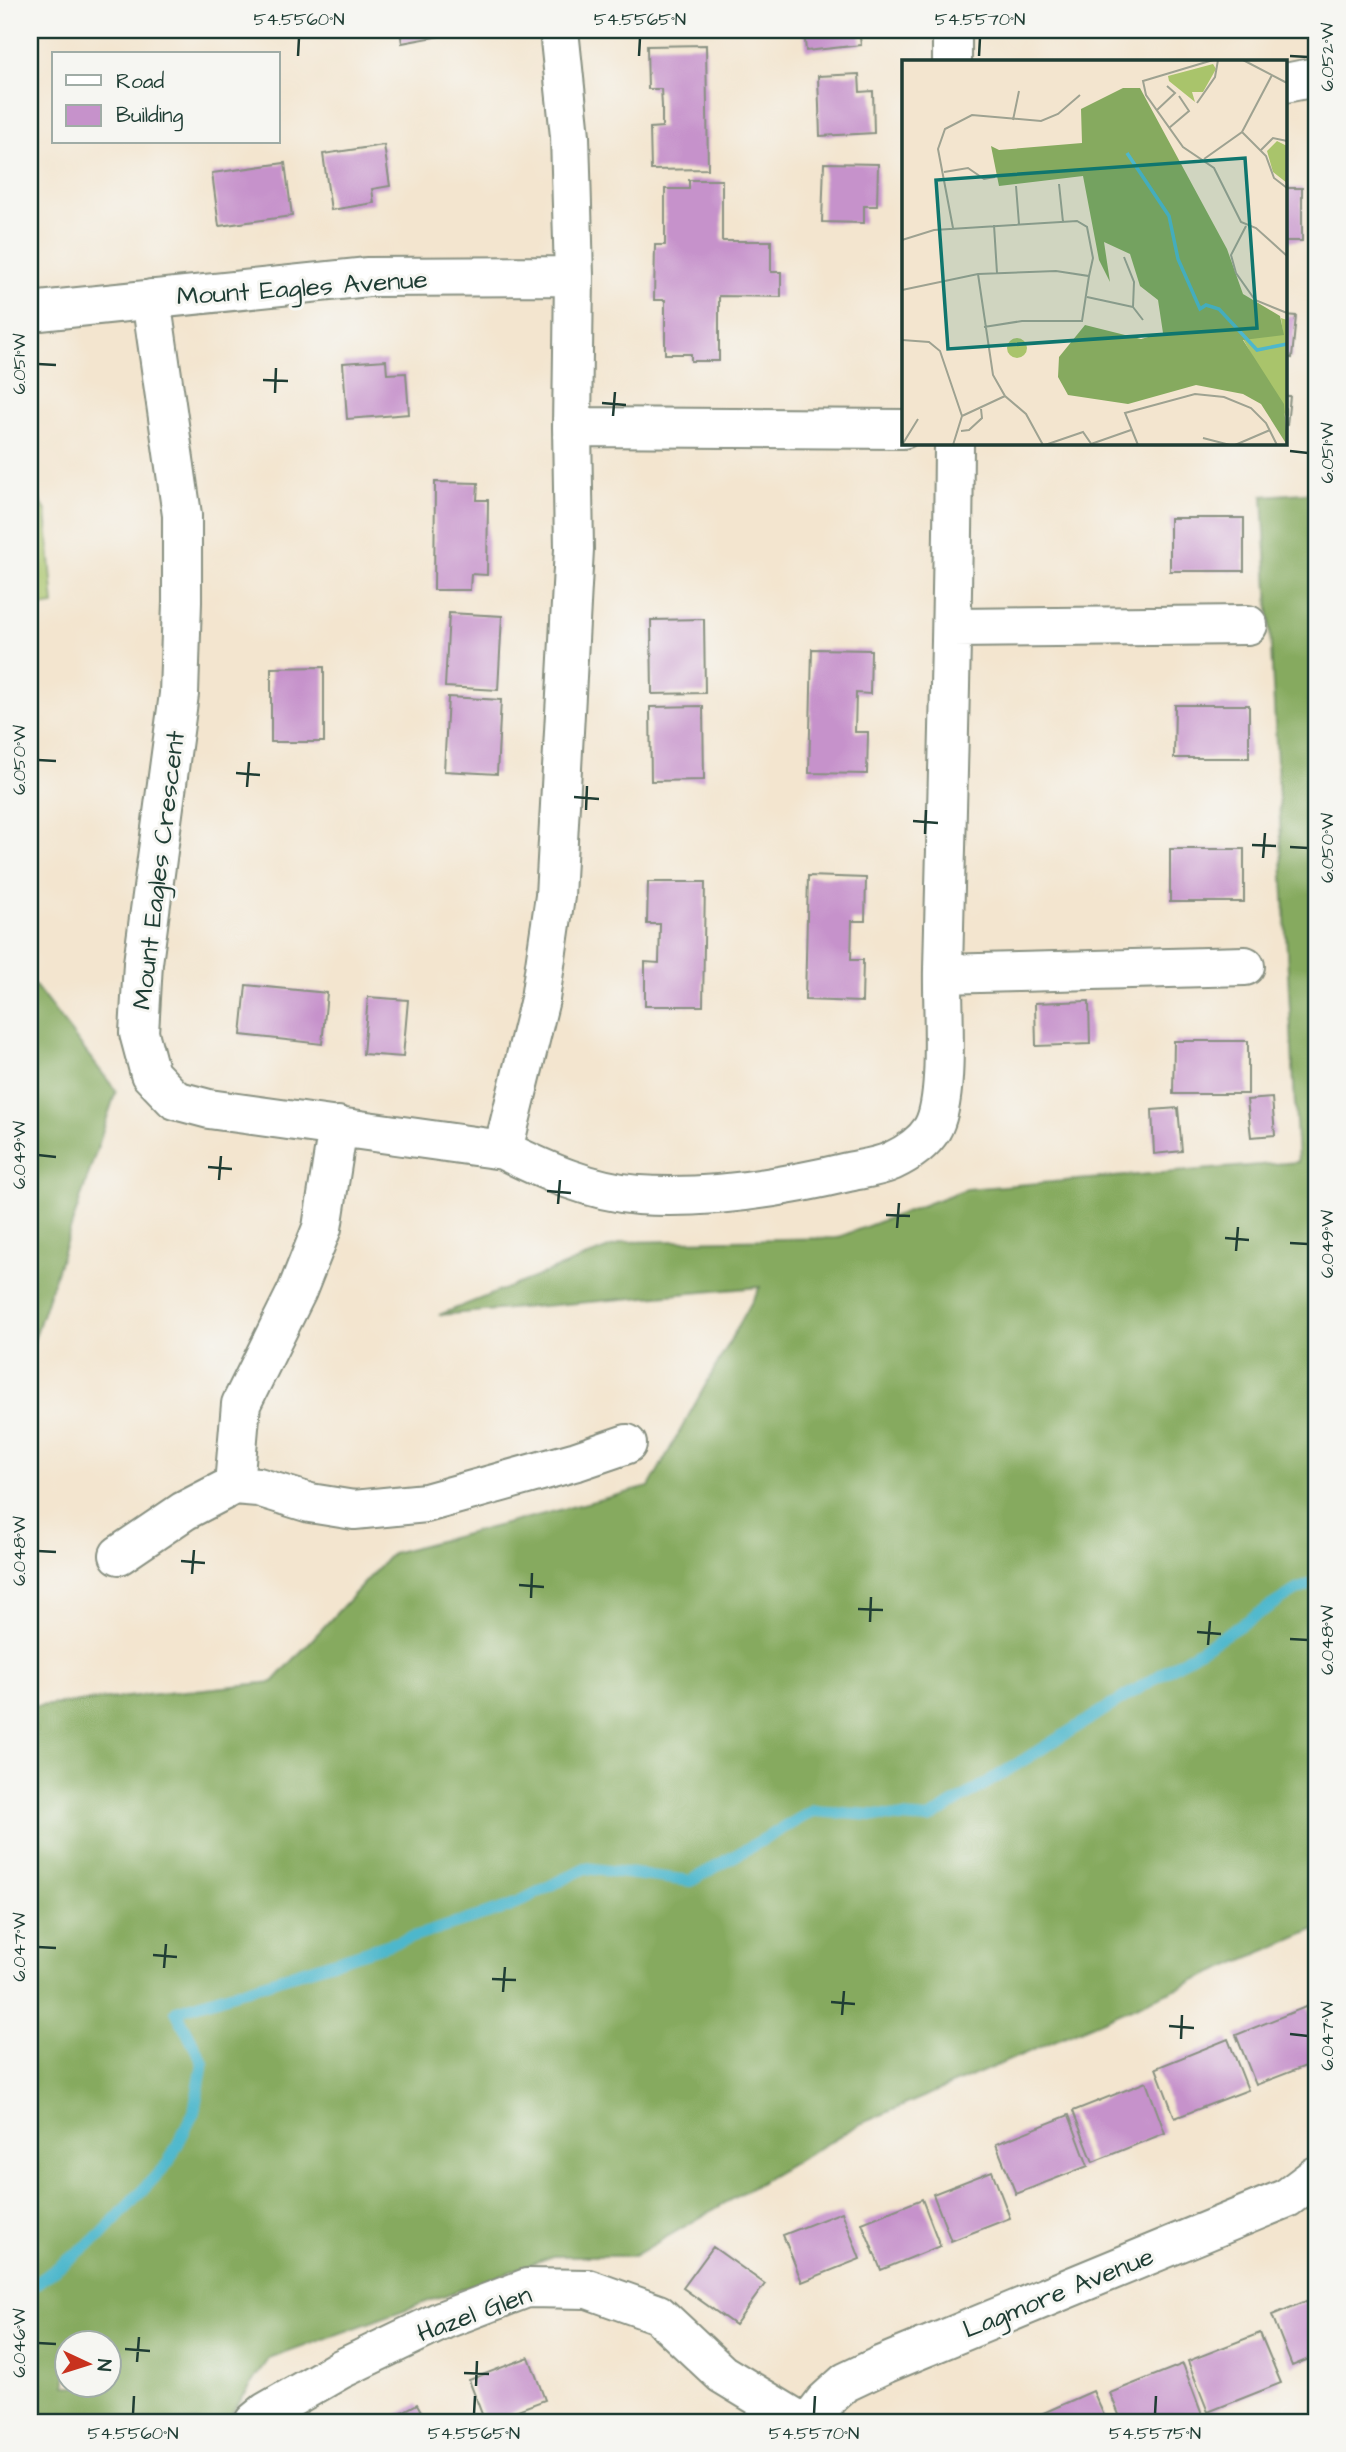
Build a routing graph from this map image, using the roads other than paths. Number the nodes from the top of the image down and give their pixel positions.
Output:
1 (559, 30) edge
2 (952, 30) edge
3 (953, 60) edge
4 (1316, 77) edge
5 (1286, 83) edge
6 (574, 275) junction
7 (151, 299) junction
8 (30, 312) edge
9 (572, 427) junction
10 (902, 429) edge
11 (954, 444) edge
12 (1248, 625) dead end
13 (953, 628) junction
14 (1245, 965) dead end
15 (943, 975) junction
16 (338, 1126) junction
17 (503, 1150) junction
18 (627, 1444) dead end
19 (233, 1485) junction
20 (119, 1555) dead end
21 (1316, 2176) edge
22 (254, 2422) edge
23 (802, 2422) edge
24 (809, 2422) edge

1 - 6 street
2 - 3 street
4 - 5 street
6 - 7 street, Mount Eagles Avenue
6 - 9 street
7 - 8 street, Mount Eagles Avenue
7 - 16 street, Mount Eagles Crescent
9 - 10 street
9 - 17 street
11 - 13 street, Mount Eagles Crescent
12 - 13 street
13 - 15 street, Mount Eagles Crescent
14 - 15 street
15 - 17 street, Mount Eagles Crescent
16 - 17 street, Mount Eagles Crescent
16 - 19 street
18 - 19 street
19 - 20 street
21 - 24 street, Lagmore Avenue
22 - 23 street, Hazel Glen

